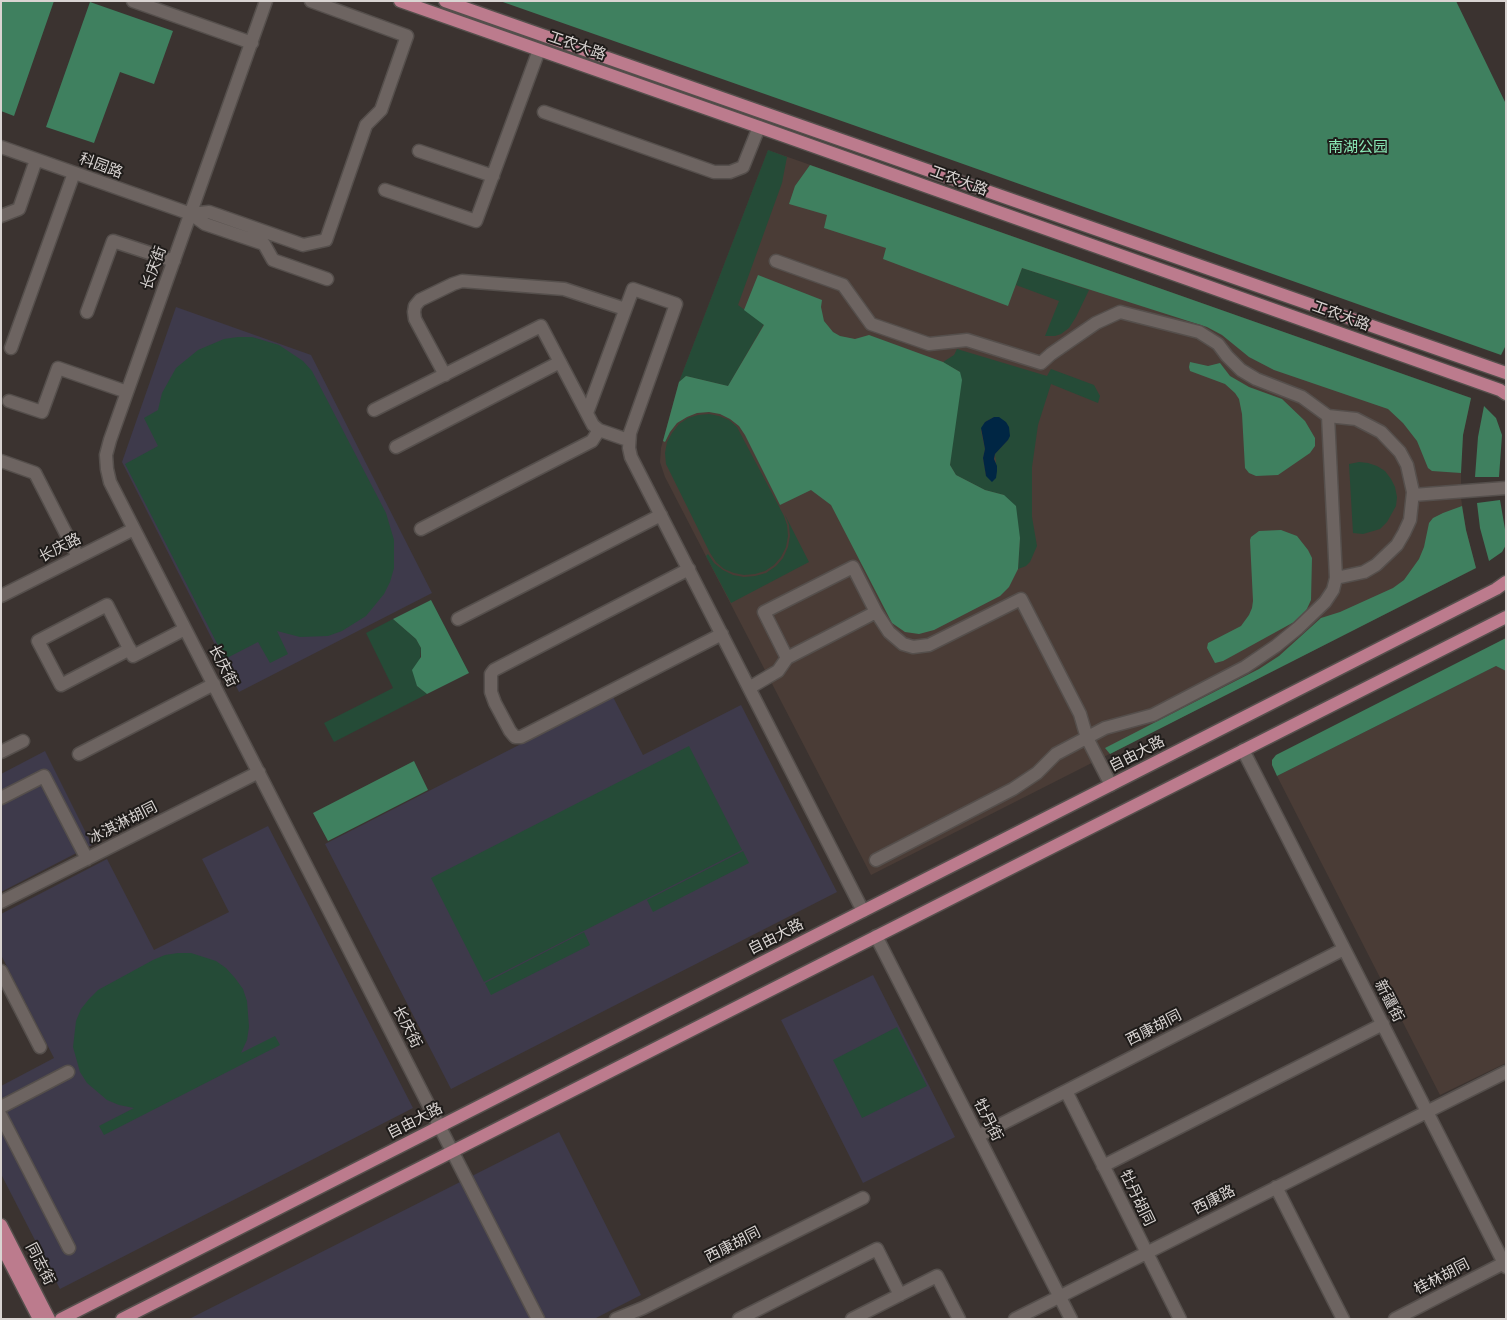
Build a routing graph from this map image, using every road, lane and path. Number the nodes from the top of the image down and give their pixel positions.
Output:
1 (133, 1) edge
2 (266, 1) edge
3 (311, 1) edge
4 (400, 1) edge
5 (445, 1) edge
6 (252, 43) junction
7 (539, 50) junction
8 (544, 112) dead end
9 (759, 127) junction
10 (1, 148) edge
11 (419, 151) dead end
12 (36, 160) junction
13 (74, 173) junction
14 (492, 176) junction
15 (384, 190) dead end
16 (190, 214) junction
17 (1, 216) edge
18 (174, 261) junction
19 (776, 262) dead end
20 (327, 279) dead end
21 (625, 309) junction
22 (87, 312) dead end
23 (11, 348) dead end
24 (560, 362) junction
25 (1506, 373) edge
26 (445, 375) junction
27 (127, 392) junction
28 (1506, 394) edge
29 (10, 401) dead end
30 (374, 410) dead end
31 (587, 413) junction
32 (1328, 416) junction
33 (599, 430) junction
34 (628, 440) junction
35 (396, 447) dead end
36 (1, 461) edge
37 (1506, 488) edge
38 (1413, 495) junction
39 (661, 515) junction
40 (134, 529) junction
41 (420, 529) dead end
42 (78, 557) junction
43 (689, 569) junction
44 (1336, 578) junction
45 (1506, 582) edge
46 (1, 596) edge
47 (876, 612) junction
48 (1506, 616) edge
49 (458, 619) dead end
50 (185, 629) junction
51 (722, 634) junction
52 (130, 649) junction
53 (787, 658) junction
54 (214, 684) junction
55 (749, 688) junction
56 (1087, 738) junction
57 (23, 741) dead end
58 (1243, 750) junction
59 (1, 752) edge
60 (78, 754) dead end
61 (259, 772) junction
62 (1111, 785) junction
63 (1, 798) edge
64 (87, 859) junction
65 (876, 860) dead end
66 (1, 902) edge
67 (863, 911) junction
68 (876, 936) junction
69 (1344, 949) junction
70 (1, 971) edge
71 (1383, 1024) junction
72 (40, 1047) dead end
73 (68, 1072) dead end
74 (1506, 1072) edge
75 (1066, 1091) junction
76 (1, 1107) edge
77 (1427, 1111) junction
78 (1, 1116) edge
79 (440, 1126) junction
80 (978, 1136) junction
81 (452, 1151) junction
82 (1103, 1166) junction
83 (1276, 1187) junction
84 (863, 1198) dead end
85 (1, 1224) edge
86 (1, 1245) edge
87 (69, 1248) dead end
88 (1146, 1252) junction
89 (1505, 1265) edge
90 (900, 1295) junction
91 (1059, 1296) junction
92 (632, 1316) edge
93 (39, 1319) edge
94 (49, 1319) edge
95 (61, 1319) edge
96 (122, 1319) edge
97 (538, 1319) edge
98 (616, 1319) edge
99 (739, 1319) edge
100 (852, 1319) edge
101 (959, 1319) edge
102 (1015, 1319) edge
103 (1071, 1319) edge
104 (1180, 1319) edge
105 (1343, 1319) edge
106 (1395, 1319) edge

1 - 6 street
2 - 6 street, 长庆街
3 - 16 street
4 - 7 main road, 工农大路
5 - 25 main road, 工农大路
6 - 16 street, 长庆街
7 - 9 main road, 工农大路
7 - 14 street
8 - 9 street
9 - 28 main road, 工农大路
10 - 12 street, 科园路
11 - 14 street
12 - 13 street, 科园路
12 - 17 street
13 - 16 street, 科园路
13 - 23 street
14 - 15 street
16 - 18 street, 长庆街
16 - 20 street
18 - 22 street
18 - 27 street, 长庆街
19 - 32 street
21 - 26 street
21 - 31 street
21 - 34 street
24 - 26 street
24 - 31 street
24 - 35 street
26 - 30 street
27 - 29 street
27 - 40 street, 长庆街
31 - 33 street
32 - 38 street
32 - 44 street
33 - 34 street
33 - 41 street
34 - 39 street
36 - 42 street
37 - 38 street
38 - 44 street
39 - 43 street
39 - 49 street
40 - 42 street, 长庆路
40 - 50 street, 长庆街
42 - 46 street, 长庆路
43 - 51 street
43 - 51 street
44 - 56 street
45 - 62 main road, 自由大路
47 - 53 street
47 - 53 street
47 - 56 street
48 - 58 main road
50 - 52 street
50 - 54 street, 长庆街
51 - 55 street
52 - 52 street
53 - 55 street
54 - 60 street
54 - 61 street, 长庆街
55 - 67 street
56 - 62 street
56 - 65 street
57 - 59 street
58 - 68 main road
58 - 69 street, 新疆街
61 - 64 street, 冰淇淋胡同
61 - 79 street, 长庆街
62 - 67 main road, 自由大路
63 - 64 street
64 - 66 street, 冰淇淋胡同
67 - 79 main road, 自由大路
68 - 80 street, 牡丹街
68 - 81 main road
69 - 71 street, 新疆街
69 - 75 street, 西康胡同
70 - 72 street
71 - 77 street, 新疆街
71 - 82 street
73 - 76 street
74 - 77 street, 西康路
75 - 80 street, 西康胡同
75 - 82 street, 牡丹胡同
77 - 83 street, 西康路
77 - 89 street, 新疆街
78 - 87 street
79 - 81 street, 长庆街
79 - 95 main road, 自由大路
80 - 91 street, 牡丹街
81 - 96 main road
81 - 97 street, 长庆街
82 - 88 street, 牡丹胡同
83 - 88 street, 西康路
83 - 105 street
84 - 92 street, 西康胡同
85 - 94 main road, 同志街
86 - 93 main road, 同志街
88 - 91 street, 西康路
88 - 104 street, 牡丹胡同
89 - 106 street, 桂林胡同
90 - 99 street
90 - 100 street
90 - 101 street
91 - 102 street, 西康路
91 - 103 street, 牡丹街
92 - 98 street, 西康胡同

